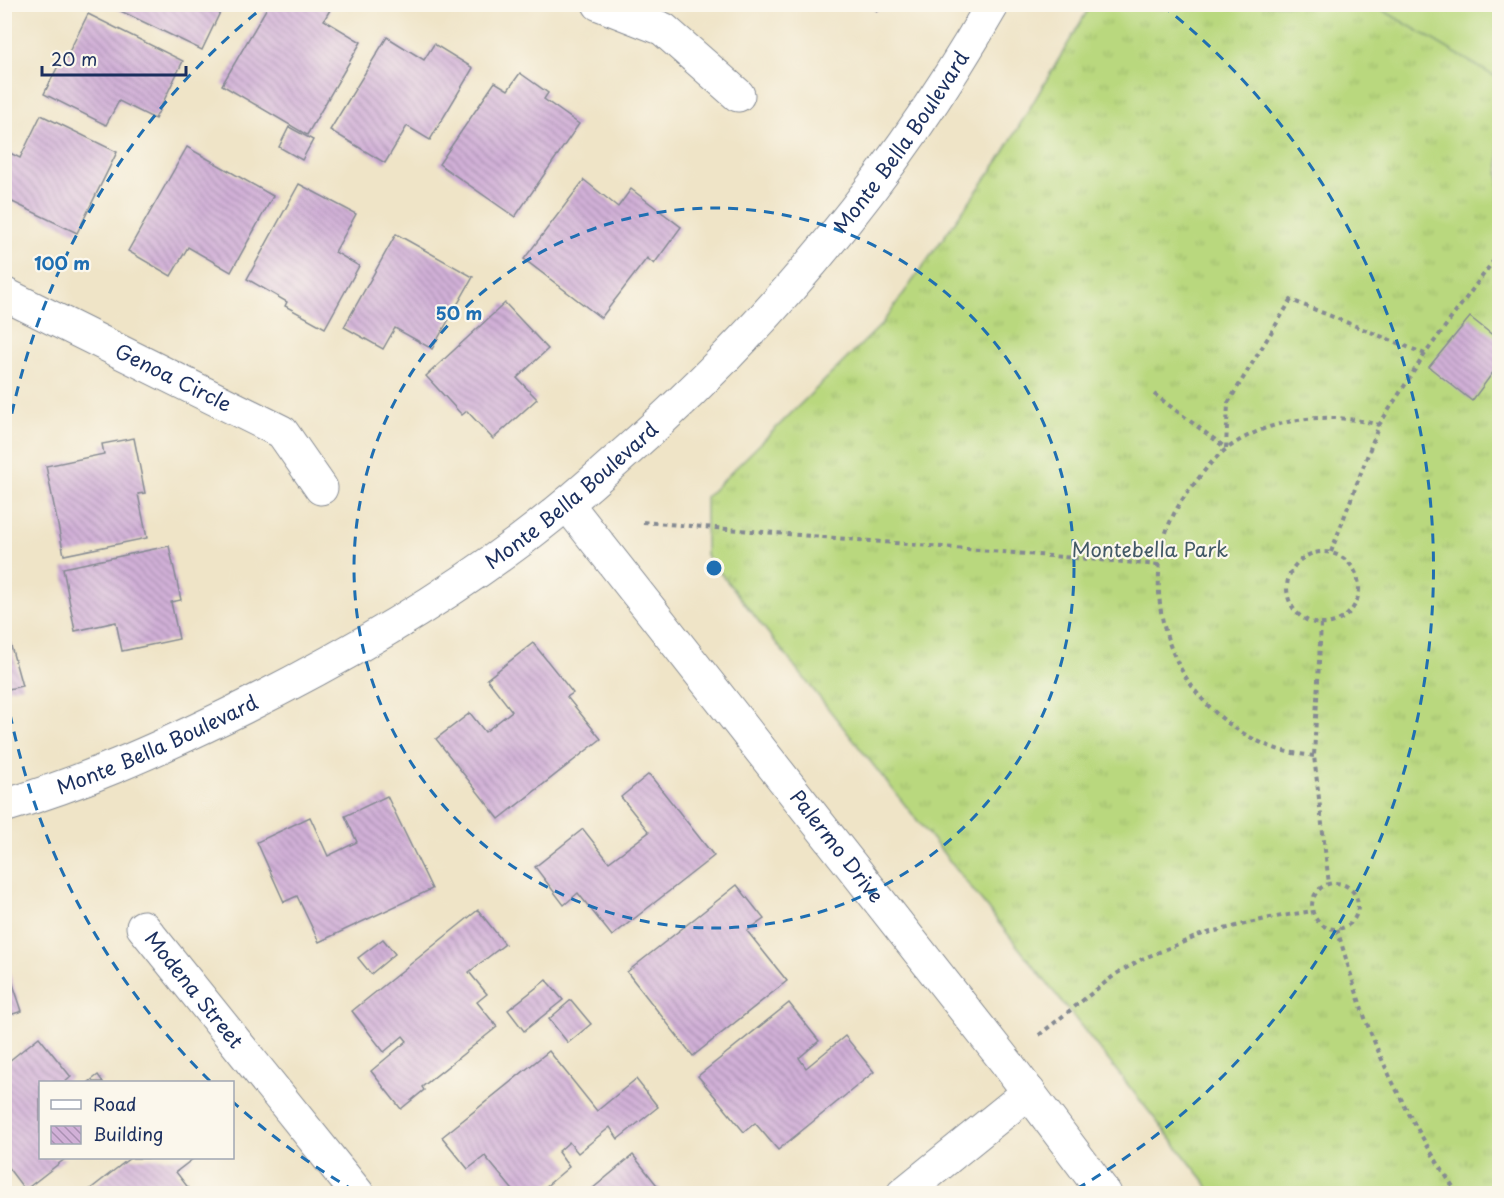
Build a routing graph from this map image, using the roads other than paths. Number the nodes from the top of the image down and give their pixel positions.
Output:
1 (599, 4) edge
2 (993, 4) edge
3 (738, 96) dead end
4 (4, 294) edge
5 (321, 488) dead end
6 (567, 504) junction
7 (4, 806) edge
8 (143, 927) dead end
9 (1029, 1092) junction
10 (358, 1194) edge
11 (903, 1194) edge
12 (1105, 1194) edge

1 - 3 street
2 - 6 street, Monte Bella Boulevard
4 - 5 street, Genoa Circle
6 - 7 street, Monte Bella Boulevard
6 - 9 street, Palermo Drive
8 - 10 street, Modena Street
9 - 11 street
9 - 12 street, Palermo Drive

